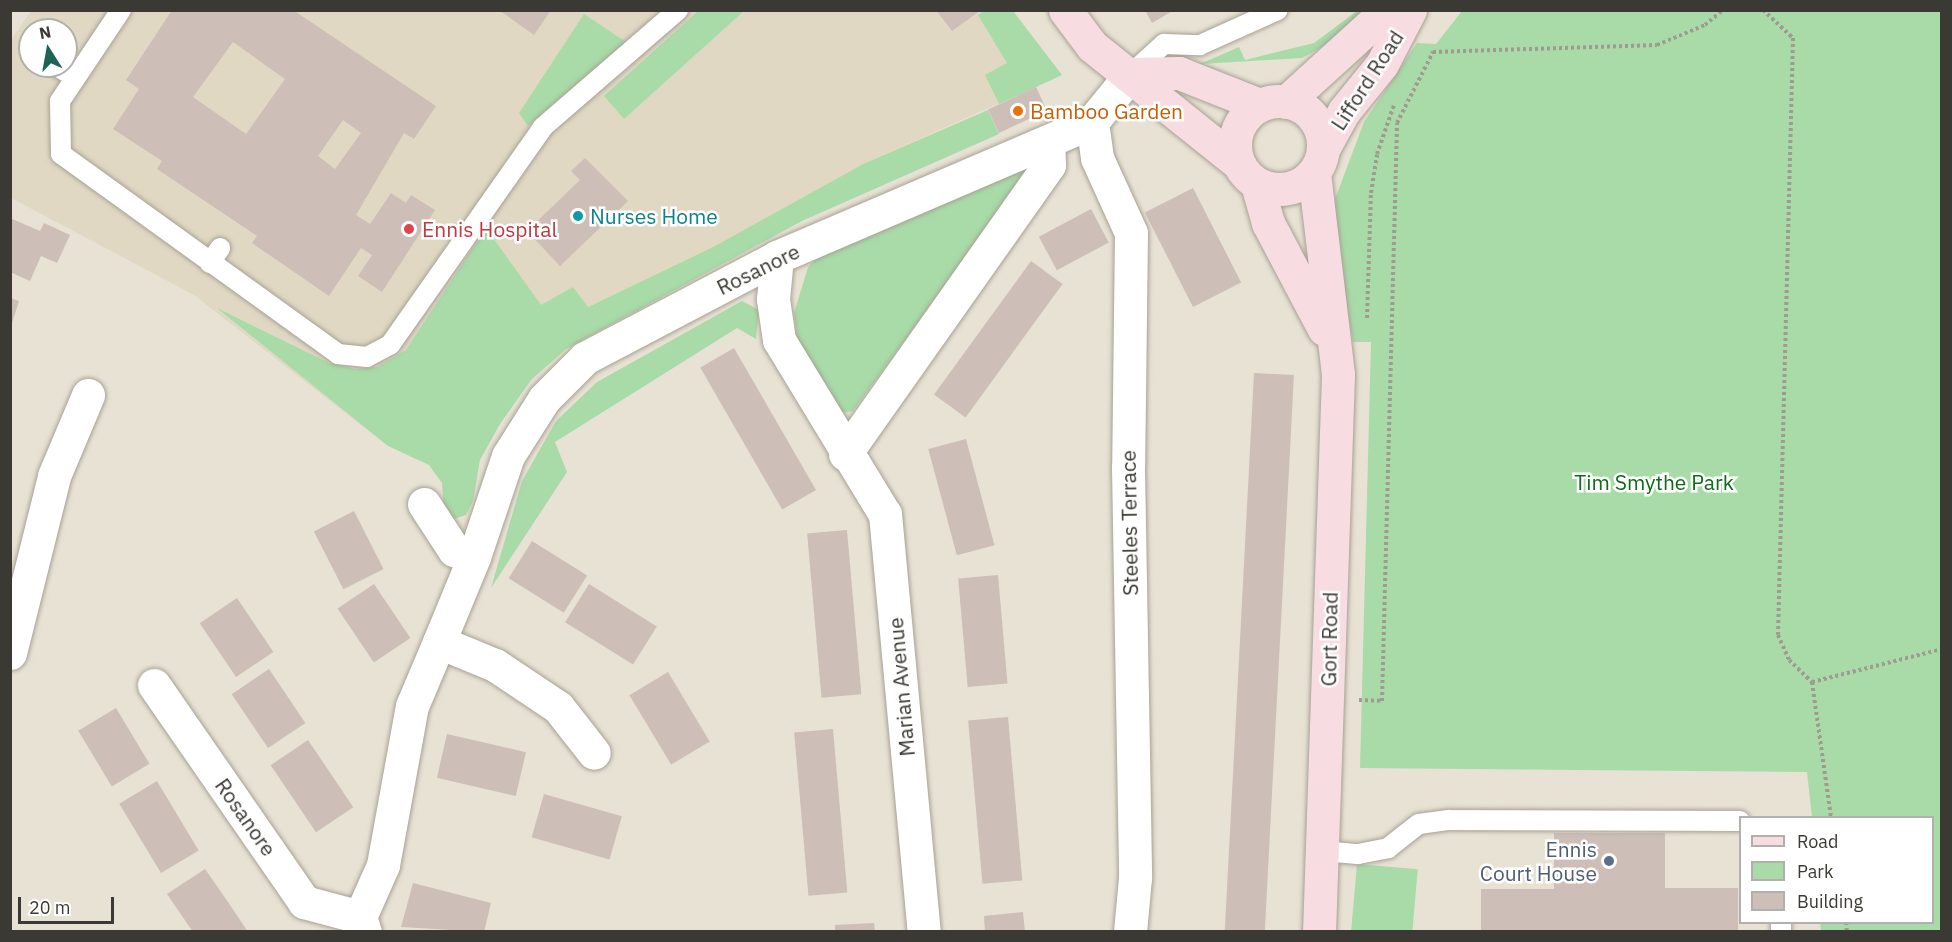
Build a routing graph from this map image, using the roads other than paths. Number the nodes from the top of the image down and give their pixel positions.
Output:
1 (121, 10) edge
2 (678, 10) edge
3 (1065, 10) edge
4 (1278, 10) edge
5 (1387, 10) edge
6 (1410, 10) edge
7 (78, 58) edge
8 (1131, 74) junction
9 (65, 78) edge
10 (1273, 103) junction
11 (1092, 122) junction
12 (1048, 142) junction
13 (1318, 161) junction
14 (1248, 174) junction
15 (777, 257) junction
16 (1333, 347) junction
17 (88, 395) dead end
18 (845, 453) junction
19 (424, 504) dead end
20 (474, 557) junction
21 (439, 642) junction
22 (10, 653) edge
23 (154, 685) dead end
24 (594, 753) dead end
25 (1739, 821) edge
26 (1322, 851) junction
27 (363, 924) edge
28 (924, 932) edge
29 (1130, 932) edge
30 (1319, 932) edge

1 - 7 lane
2 - 9 lane
3 - 8 main road
4 - 8 lane
5 - 10 main road, Lifford Road
6 - 13 main road, Lifford Road
8 - 10 main road
8 - 11 street, Rosanore
8 - 14 main road
10 - 13 main road
10 - 14 main road
11 - 12 street, Rosanore
11 - 29 street, Steeles Terrace
12 - 15 street, Rosanore
12 - 18 street
13 - 14 main road
13 - 16 main road, Gort Road
14 - 16 main road, Gort Road
15 - 18 street, Marian Avenue
15 - 20 street, Rosanore
16 - 26 main road, Gort Road
17 - 22 street
18 - 28 street, Marian Avenue
19 - 20 street
20 - 21 street, Rosanore
21 - 24 street
21 - 27 street, Rosanore
23 - 27 street, Rosanore
25 - 26 lane
26 - 30 main road, Gort Road

